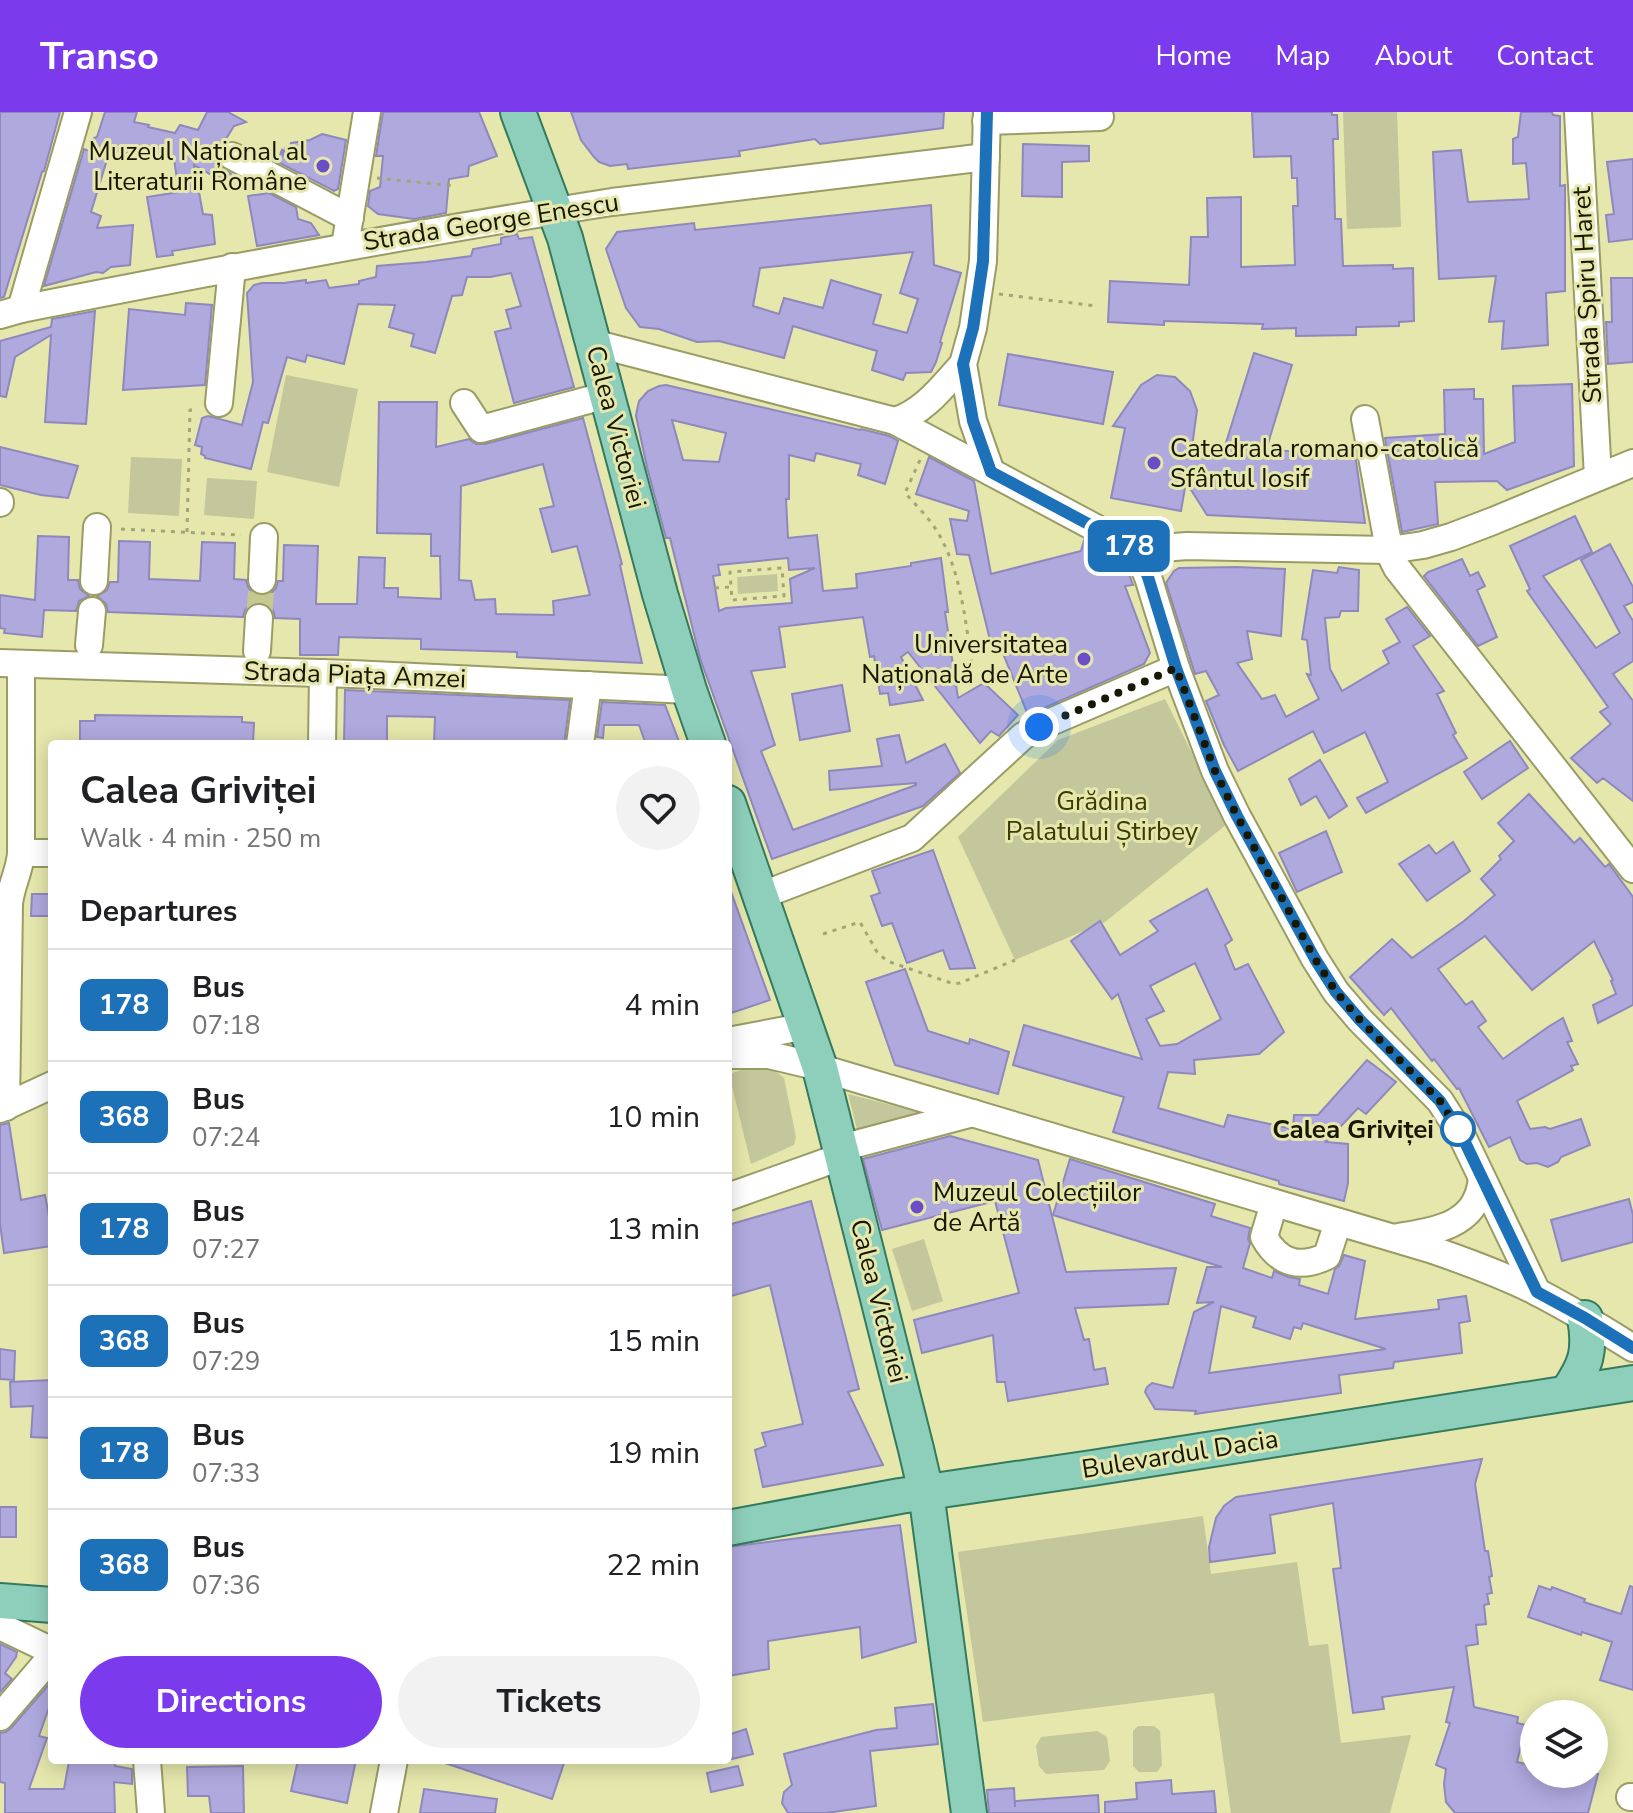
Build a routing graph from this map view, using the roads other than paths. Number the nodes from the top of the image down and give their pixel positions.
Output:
1 (78, 112) edge
2 (367, 112) edge
3 (518, 112) edge
4 (1578, 112) edge
5 (986, 117) edge
6 (1100, 117) dead end
7 (232, 156) dead end
8 (986, 157) junction
9 (555, 210) junction
10 (350, 218) junction
11 (345, 246) junction
12 (232, 267) junction
13 (11, 312) edge
14 (593, 343) junction
15 (963, 364) junction
16 (607, 395) junction
17 (219, 403) road end
18 (464, 403) dead end
19 (1365, 419) dead end
20 (895, 421) junction
21 (1633, 463) edge
22 (991, 472) junction
23 (1598, 477) junction
24 (97, 527) road end
25 (264, 537) road end
26 (1137, 550) junction
27 (1389, 550) junction
28 (262, 580) tunnel mouth
29 (94, 581) dead end
30 (92, 611) dead end
31 (259, 618) tunnel mouth
32 (89, 645) dead end
33 (257, 651) dead end
34 (11, 664) edge
35 (1176, 668) junction
36 (323, 673) junction
37 (588, 685) junction
38 (689, 690) junction
39 (322, 740) edge
40 (581, 740) edge
41 (707, 740) edge
42 (732, 815) edge
43 (21, 853) junction
44 (48, 853) edge
45 (1633, 869) edge
46 (760, 896) junction
47 (807, 1026) junction
48 (732, 1040) edge
49 (732, 1055) edge
50 (820, 1068) junction
51 (48, 1087) edge
52 (3, 1108) edge
53 (973, 1113) junction
54 (842, 1152) junction
55 (1482, 1179) junction
56 (732, 1195) edge
57 (1274, 1203) junction
58 (1338, 1222) junction
59 (1394, 1238) junction
60 (1537, 1292) junction
61 (1585, 1318) junction
62 (1633, 1348) edge
63 (1633, 1383) edge
64 (1567, 1393) junction
65 (926, 1492) junction
66 (732, 1527) edge
67 (0, 1601) edge
68 (48, 1605) edge
69 (0, 1626) edge
70 (48, 1651) edge
71 (48, 1658) edge
72 (0, 1717) edge
73 (147, 1764) edge
74 (393, 1764) edge
75 (151, 1813) edge
76 (384, 1813) edge
77 (969, 1813) edge

1 - 13 street
2 - 10 street
3 - 9 main road, Calea Victoriei
4 - 23 street, Strada Spiru Haret
5 - 6 street
5 - 8 street
7 - 10 street
8 - 9 street, Strada George Enescu
8 - 15 street
9 - 11 street, Strada George Enescu
9 - 14 main road, Calea Victoriei
10 - 11 street
11 - 12 street, Strada George Enescu
12 - 13 street, Strada George Enescu
12 - 17 street
14 - 16 main road, Calea Victoriei
14 - 20 street
15 - 20 street
15 - 22 street
16 - 18 street
16 - 38 main road, Calea Victoriei
19 - 27 street
20 - 22 street
21 - 23 street
22 - 26 street
23 - 27 street
24 - 29 street
25 - 28 street
26 - 27 street
26 - 35 street
27 - 45 street
30 - 32 street
31 - 33 street
34 - 36 street, Strada Piața Amzei
34 - 43 street, Strada Piața Amzei
35 - 46 street
35 - 55 street
36 - 37 street, Strada Piața Amzei
36 - 39 street
37 - 38 street, Strada Piața Amzei
37 - 40 street
38 - 41 main road, Calea Victoriei
42 - 46 main road, Calea Victoriei
43 - 44 street
43 - 52 street, Strada Piața Amzei
46 - 47 main road, Calea Victoriei
47 - 48 street
47 - 50 main road, Calea Victoriei
49 - 50 street
50 - 53 street
50 - 54 main road, Calea Victoriei
51 - 52 street
53 - 54 street
53 - 57 street
54 - 56 street
54 - 65 main road, Calea Victoriei
55 - 59 street
55 - 60 street
57 - 58 street
57 - 58 street
58 - 59 street
59 - 60 street
60 - 61 street
61 - 62 street
61 - 64 main road
63 - 64 main road, Bulevardul Dacia
64 - 65 main road, Bulevardul Dacia
65 - 66 main road, Bulevardul Dacia
65 - 77 main road, Calea Victoriei
67 - 68 main road
69 - 70 street
71 - 72 street
73 - 75 street
74 - 76 street

